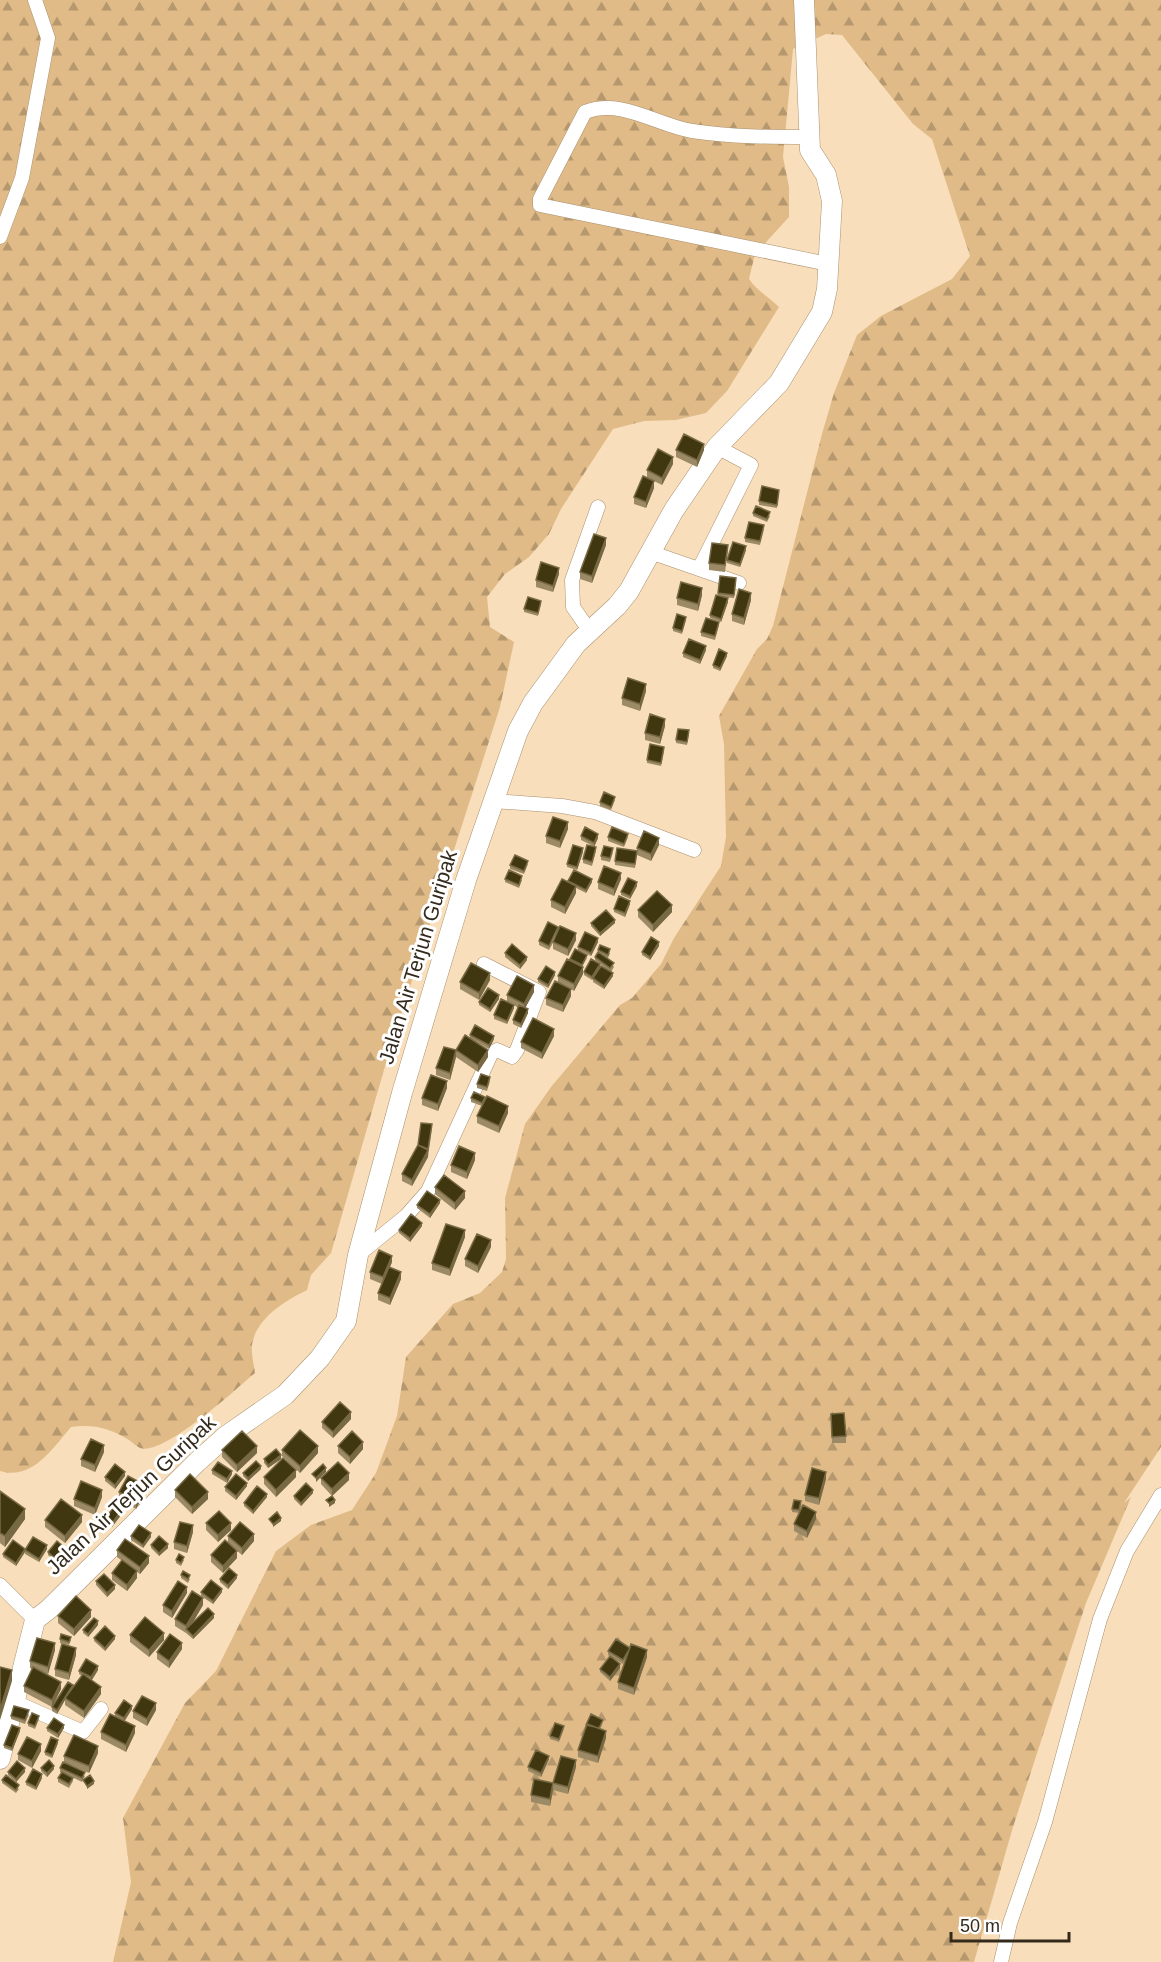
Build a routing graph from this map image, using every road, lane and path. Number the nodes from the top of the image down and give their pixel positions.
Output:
1 (35, 0) edge
2 (804, 0) edge
3 (809, 136) junction
4 (0, 237) edge
5 (828, 264) junction
6 (717, 447) junction
7 (598, 507) dead end
8 (650, 552) junction
9 (699, 569) junction
10 (739, 582) dead end
11 (589, 630) junction
12 (493, 801) junction
13 (694, 850) dead end
14 (484, 964) dead end
15 (358, 1255) junction
16 (1161, 1495) edge
17 (0, 1585) edge
18 (35, 1620) junction
19 (15, 1702) junction
20 (101, 1709) dead end
21 (0, 1759) edge
22 (1001, 1962) edge

1 - 4 street
2 - 3 street, Jalan Air Terjun Guripak
3 - 5 street, Jalan Air Terjun Guripak
3 - 5 street
5 - 6 street, Jalan Air Terjun Guripak
6 - 8 street, Jalan Air Terjun Guripak
6 - 9 street
7 - 11 street
8 - 9 street
8 - 11 street, Jalan Air Terjun Guripak
9 - 10 street
11 - 12 street, Jalan Air Terjun Guripak
12 - 13 street
12 - 15 street, Jalan Air Terjun Guripak
14 - 15 street
15 - 18 street, Jalan Air Terjun Guripak
16 - 22 street
17 - 18 street
18 - 19 street
19 - 20 street
19 - 21 street

